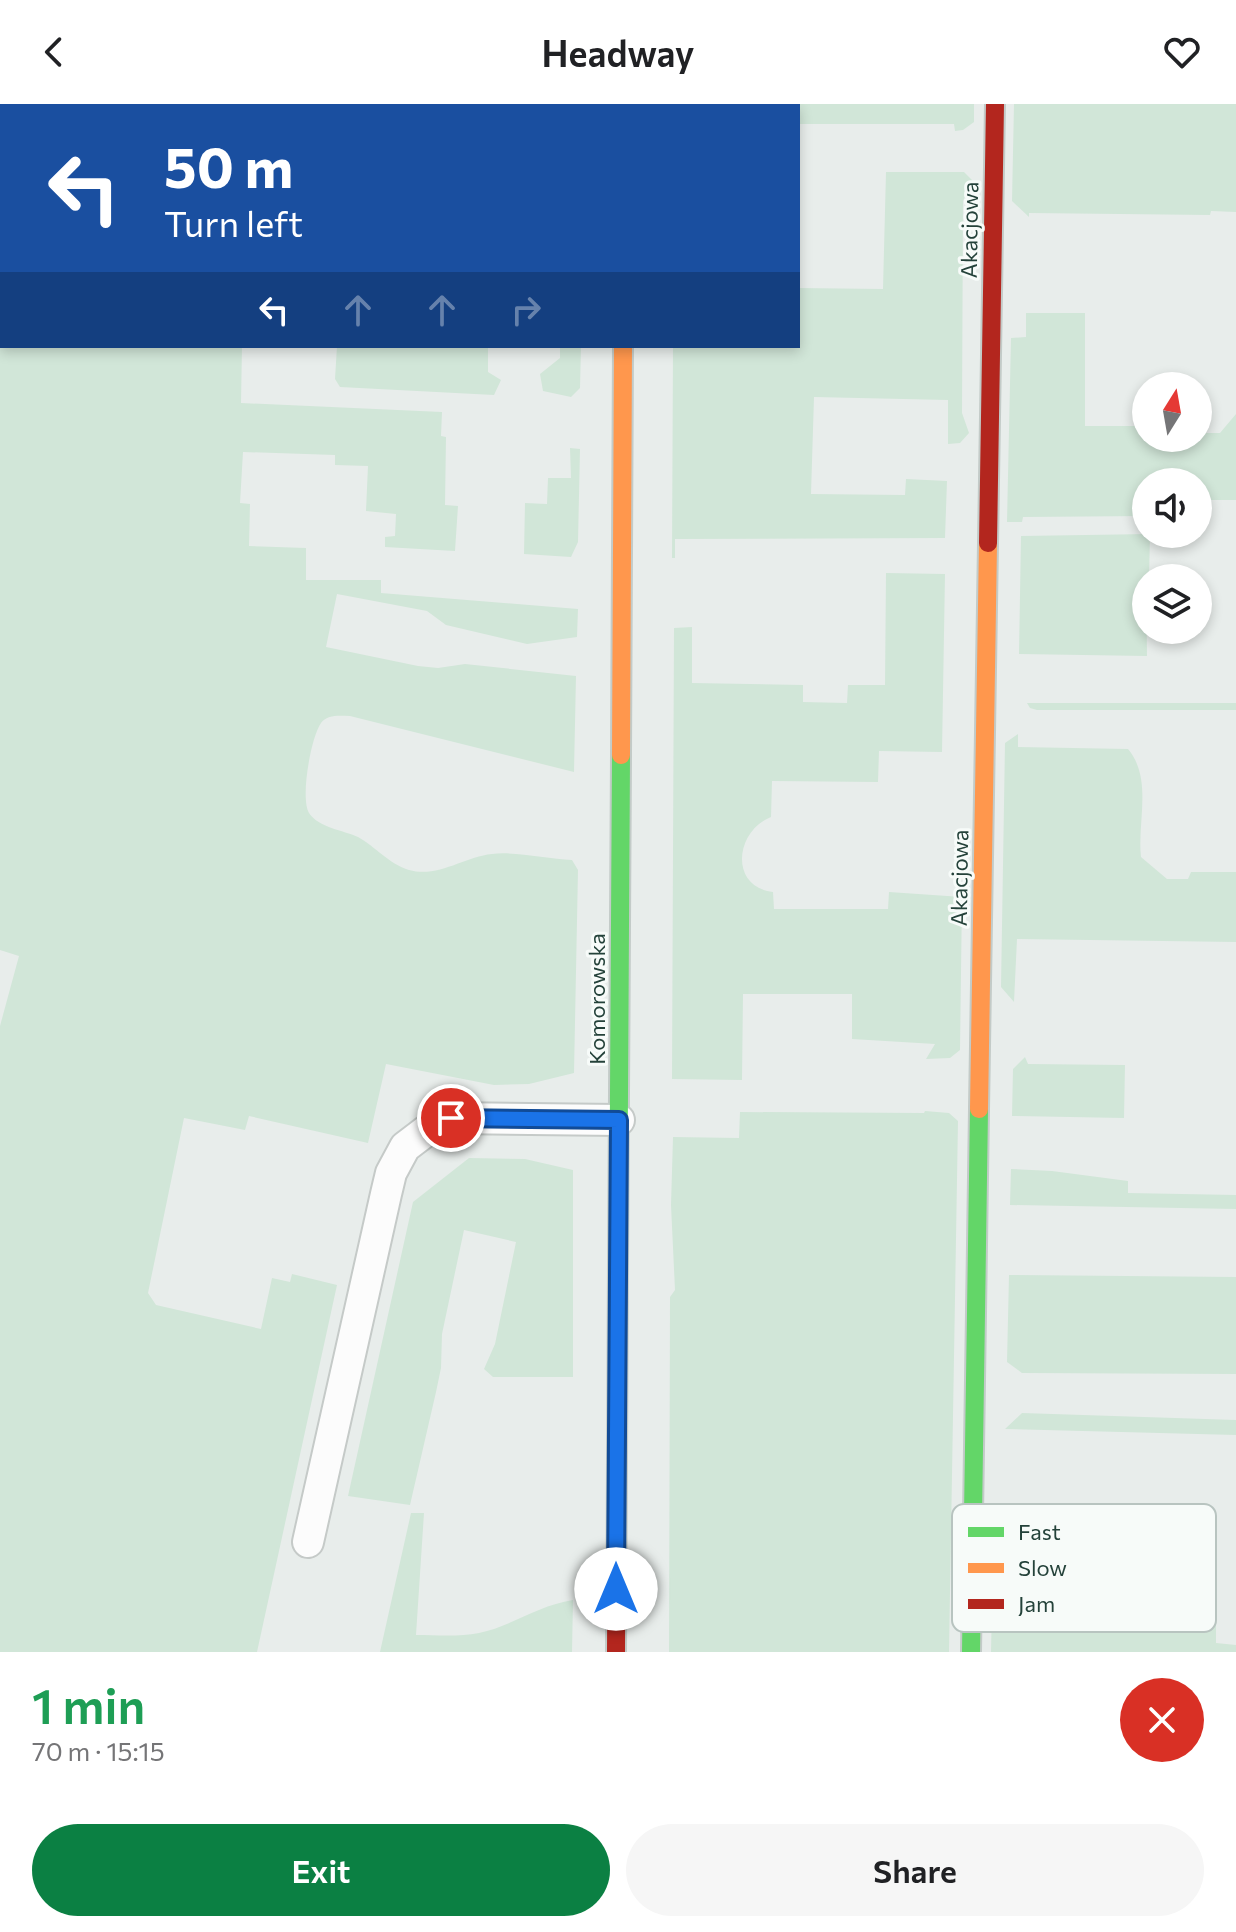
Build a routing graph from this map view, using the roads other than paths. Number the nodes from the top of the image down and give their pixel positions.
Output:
1 (995, 104) edge
2 (623, 348) edge
3 (619, 1120) junction
4 (973, 1504) edge
5 (308, 1542) dead end
6 (971, 1632) edge
7 (616, 1652) edge
8 (971, 1652) edge

1 - 4 street, Akacjowa
2 - 3 street, Komorowska
3 - 5 lane
3 - 7 street, Komorowska
6 - 8 street, Akacjowa

